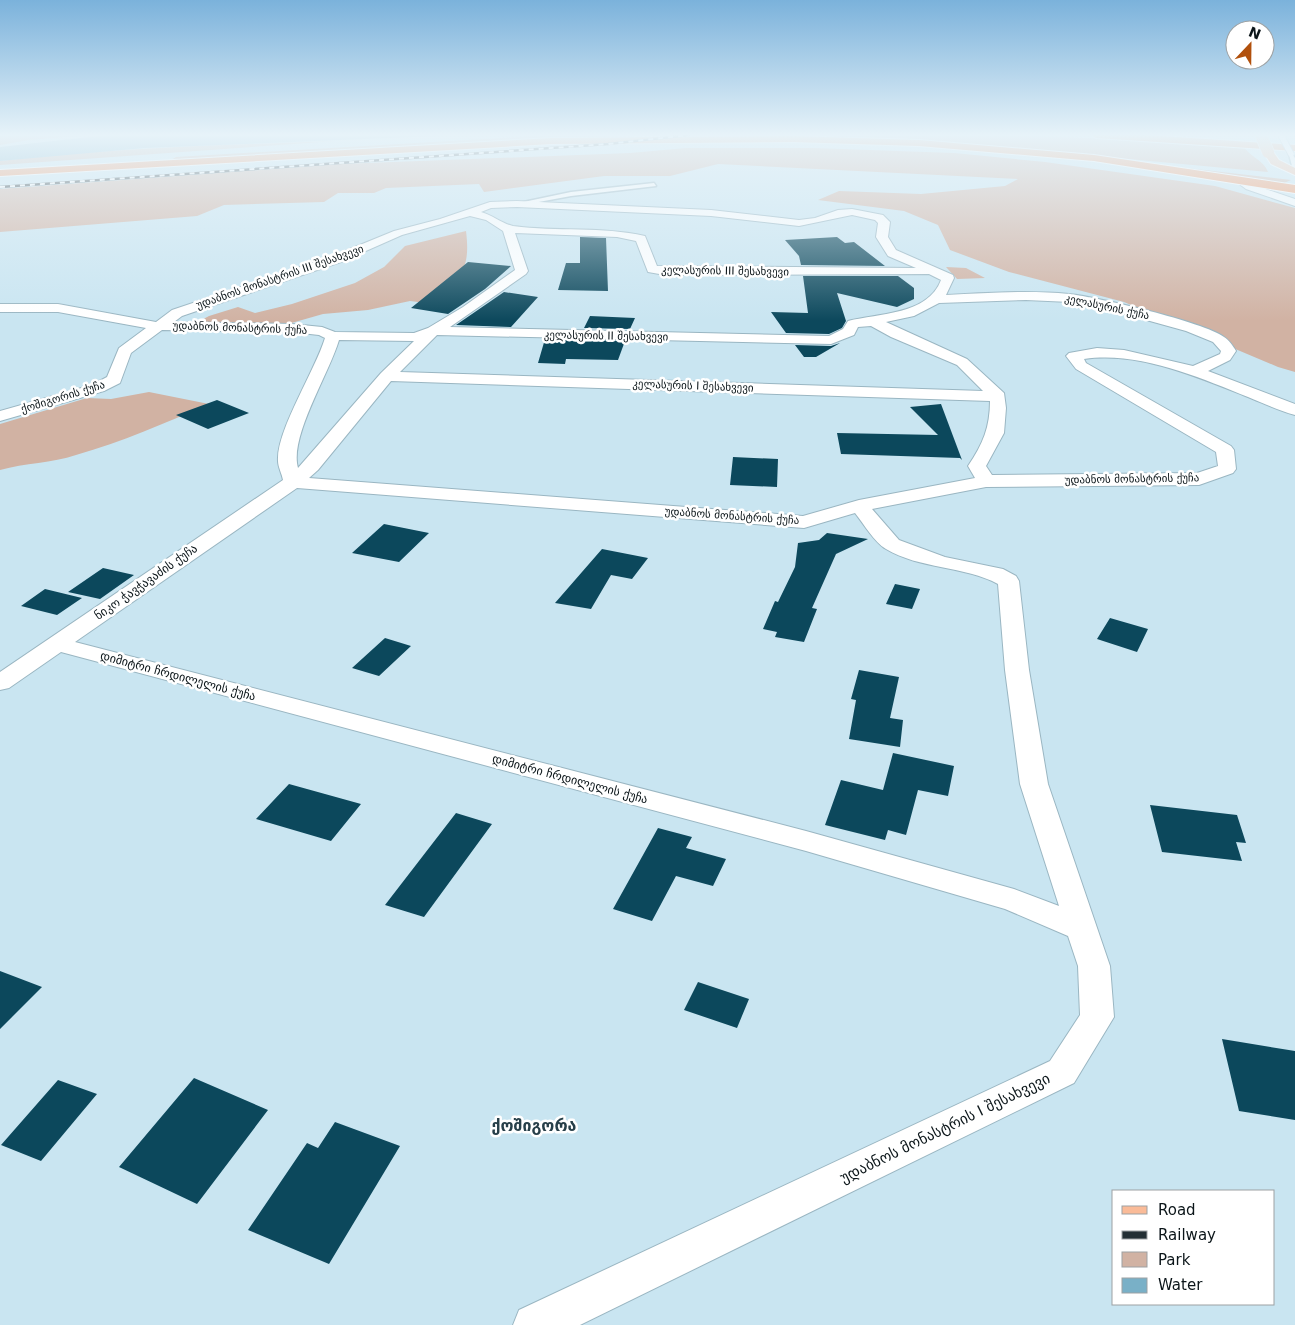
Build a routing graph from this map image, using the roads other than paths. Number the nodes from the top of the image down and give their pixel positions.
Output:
1 (556, 197) edge
2 (1278, 197) edge
3 (1295, 203) edge
4 (517, 204) junction
5 (470, 212) junction
6 (508, 229) junction
7 (934, 272) junction
8 (936, 299) junction
9 (0, 308) edge
10 (873, 321) junction
11 (158, 326) junction
12 (433, 331) junction
13 (333, 336) junction
14 (1196, 371) junction
15 (387, 376) junction
16 (998, 396) junction
17 (1295, 410) edge
18 (0, 416) edge
19 (986, 481) junction
20 (293, 482) junction
21 (859, 506) junction
22 (57, 644) junction
23 (0, 683) edge
24 (1079, 927) junction
25 (534, 1325) edge

1 - 4 lane
2 - 3 street
4 - 5 street, უდაბნოს მონასტრის III შესახვევი
4 - 7 street
5 - 6 street
5 - 11 street, უდაბნოს მონასტრის III შესახვევი
6 - 7 street, კელასურის III შესახვევი
6 - 12 street
7 - 8 street
8 - 10 street, კელასურის ქუჩა
8 - 14 street, კელასურის ქუჩა
9 - 11 street, უდაბნოს მონასტრის ქუჩა
10 - 12 street, კელასურის II შესახვევი
10 - 16 street
11 - 13 street, უდაბნოს მონასტრის ქუჩა
11 - 18 street, ქოშიგორის ქუჩა
12 - 13 street, კელასურის II შესახვევი
12 - 15 street
13 - 20 street
14 - 17 street, უდაბნოს მონასტრის ქუჩა
14 - 19 street, უდაბნოს მონასტრის ქუჩა
15 - 16 street, კელასურის I შესახვევი
15 - 20 street
16 - 19 street
19 - 21 street, უდაბნოს მონასტრის ქუჩა
20 - 21 street, უდაბნოს მონასტრის ქუჩა
20 - 22 street, ნიკო ჭავჭავაძის ქუჩა
21 - 24 street, უდაბნოს მონასტრის I შესახვევი
22 - 23 street, ნიკო ჭავჭავაძის ქუჩა
22 - 24 street, დიმიტრი ჩრდილელის ქუჩა
24 - 25 street, უდაბნოს მონასტრის I შესახვევი

